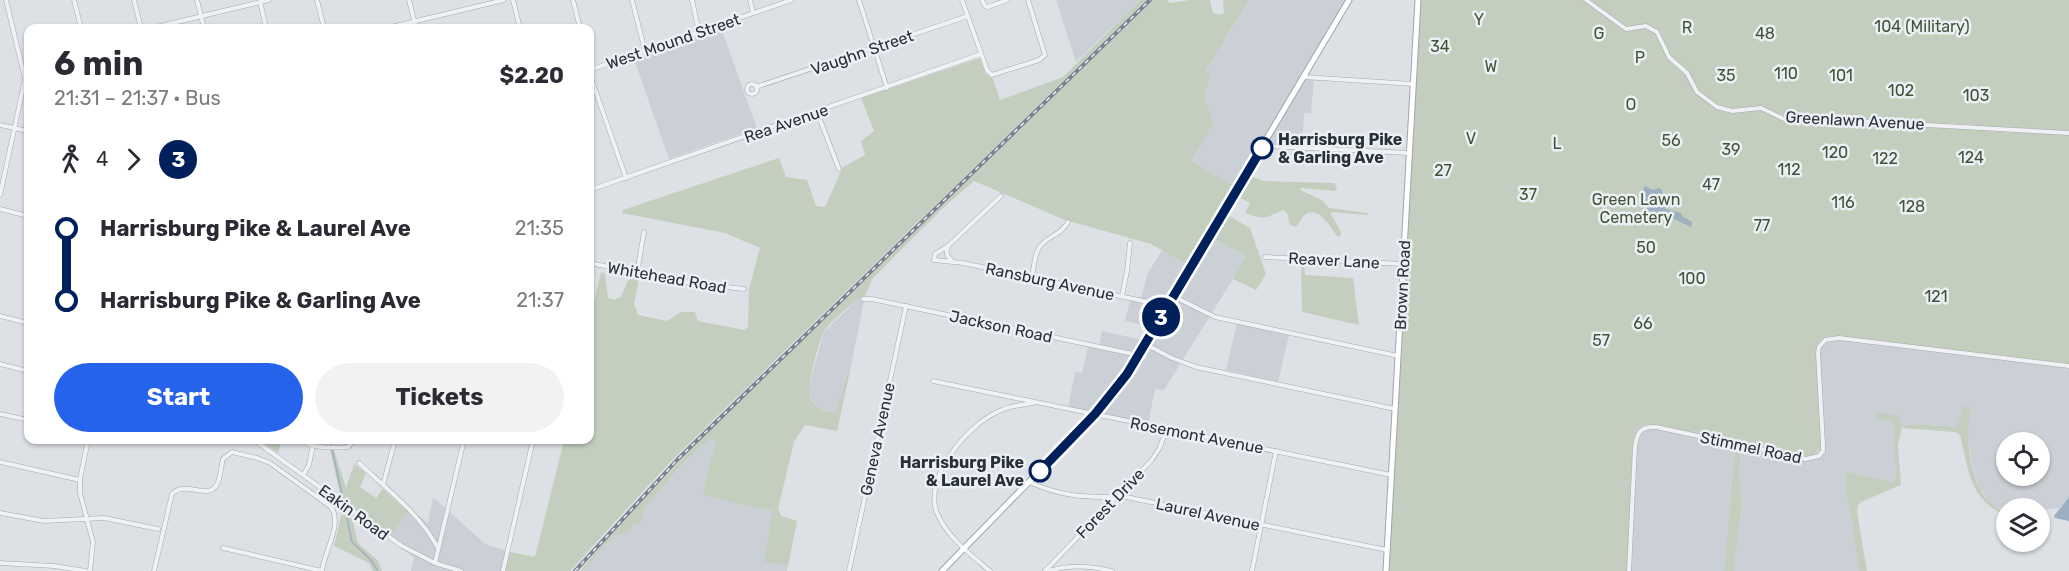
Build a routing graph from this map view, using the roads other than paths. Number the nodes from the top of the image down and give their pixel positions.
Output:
1 (6, 0) edge
2 (74, 0) edge
3 (134, 0) edge
4 (197, 0) edge
5 (269, 0) edge
6 (317, 0) edge
7 (409, 0) edge
8 (504, 0) edge
9 (513, 0) edge
10 (573, 0) edge
11 (632, 0) edge
12 (692, 0) edge
13 (750, 0) edge
14 (791, 0) edge
15 (859, 0) edge
16 (962, 0) edge
17 (982, 0) edge
18 (1007, 0) edge
19 (1028, 0) edge
20 (1349, 0) edge
21 (1418, 0) edge
22 (1586, 0) edge
23 (260, 1) edge
24 (753, 13) junction
25 (201, 16) junction
26 (968, 16) junction
27 (414, 22) junction
28 (80, 24) edge
29 (140, 24) edge
30 (168, 24) edge
31 (203, 24) edge
32 (265, 24) edge
33 (323, 24) edge
34 (405, 24) edge
35 (519, 24) edge
36 (579, 24) edge
37 (699, 32) junction
38 (874, 47) junction
39 (645, 51) junction
40 (981, 54) junction
41 (22, 60) joint
42 (594, 69) edge
43 (24, 73) edge
44 (1303, 77) junction
45 (24, 84) edge
46 (1413, 84) junction
47 (594, 86) edge
48 (756, 87) dead end
49 (887, 88) junction
50 (817, 112) junction
51 (0, 125) edge
52 (15, 128) junction
53 (24, 130) edge
54 (2069, 133) edge
55 (1264, 146) junction
56 (1409, 153) junction
57 (839, 169) dead end
58 (626, 178) junction
59 (594, 189) edge
60 (0, 195) edge
61 (1001, 196) dead end
62 (0, 209) edge
63 (24, 215) edge
64 (1068, 222) dead end
65 (644, 232) dead end
66 (1130, 243) dead end
67 (948, 246) junction
68 (1265, 257) dead end
69 (952, 261) junction
70 (594, 264) edge
71 (1403, 264) junction
72 (637, 273) junction
73 (1032, 277) junction
74 (744, 289) dead end
75 (1122, 296) junction
76 (1173, 296) junction
77 (863, 299) dead end
78 (906, 306) junction
79 (1167, 306) junction
80 (0, 316) edge
81 (24, 322) edge
82 (1145, 344) junction
83 (1139, 355) junction
84 (1398, 356) junction
85 (0, 364) edge
86 (2069, 366) edge
87 (24, 370) edge
88 (933, 381) dead end
89 (1036, 402) junction
90 (1395, 409) junction
91 (0, 414) edge
92 (1095, 414) junction
93 (24, 419) edge
94 (1167, 429) junction
95 (87, 444) edge
96 (260, 444) edge
97 (308, 444) edge
98 (351, 444) edge
99 (394, 444) edge
100 (463, 444) edge
101 (532, 444) edge
102 (313, 445) junction
103 (1276, 451) junction
104 (0, 462) edge
105 (359, 463) dead end
106 (303, 475) junction
107 (1391, 475) junction
108 (80, 480) junction
109 (1029, 482) junction
110 (383, 485) junction
111 (1116, 497) junction
112 (0, 513) edge
113 (87, 518) junction
114 (1261, 526) junction
115 (158, 530) dead end
116 (223, 548) dead end
117 (438, 548) junction
118 (964, 549) junction
119 (1387, 550) junction
120 (0, 563) edge
121 (435, 563) junction
122 (451, 570) edge
123 (88, 571) edge
124 (154, 571) edge
125 (322, 571) edge
126 (461, 571) edge
127 (502, 571) edge
128 (849, 571) edge
129 (942, 571) edge
130 (990, 571) edge
131 (1047, 571) edge
132 (1112, 571) edge
133 (1252, 571) edge
134 (1386, 571) edge
135 (1629, 571) edge

1 - 41 street
2 - 28 street
3 - 29 street
4 - 25 street
5 - 23 street
6 - 33 street
7 - 27 street
8 - 27 street
9 - 35 street
10 - 36 street
11 - 39 street
12 - 37 street
13 - 24 street
14 - 24 street, West Mound Street
15 - 38 street
16 - 26 street
17 - 18 street
19 - 40 street
20 - 44 main road
21 - 46 main road, Brown Road
22 - 54 street, Greenlawn Avenue
23 - 25 street
23 - 32 street
24 - 37 street, West Mound Street
25 - 30 street
25 - 31 street
26 - 38 street, Vaughn Street
26 - 40 street
27 - 34 street
37 - 39 street, West Mound Street
38 - 48 street, Vaughn Street
38 - 49 street
39 - 42 street, West Mound Street
40 - 49 street, Rea Avenue
41 - 43 street
44 - 46 street
44 - 55 main road
45 - 52 street
46 - 56 main road, Brown Road
47 - 58 street
49 - 50 street, Rea Avenue
50 - 57 street
50 - 58 street, Rea Avenue
51 - 52 street
52 - 53 street
52 - 60 street
55 - 56 street
55 - 76 main road
56 - 71 main road, Brown Road
58 - 59 street, Rea Avenue
61 - 67 street
62 - 63 street
64 - 73 street
65 - 72 street
66 - 75 street
67 - 69 street
67 - 69 street, Ransburg Avenue
68 - 71 street, Reaver Lane
69 - 73 street, Ransburg Avenue
70 - 72 street, Whitehead Road
71 - 84 main road, Brown Road
72 - 74 street, Whitehead Road
73 - 75 street, Ransburg Avenue
75 - 79 street, Ransburg Avenue
76 - 79 main road
76 - 84 street
77 - 78 street, Jackson Road
78 - 83 street, Jackson Road
78 - 128 street, Geneva Avenue
79 - 82 main road
80 - 81 street
82 - 83 main road
82 - 90 street
83 - 92 main road
84 - 90 main road, Brown Road
85 - 87 street
86 - 135 street, Stimmel Road
88 - 89 street, Rosemont Avenue
89 - 92 street, Rosemont Avenue
89 - 118 street
90 - 107 main road, Brown Road
91 - 93 street
92 - 94 street, Rosemont Avenue
92 - 109 main road
94 - 103 street, Rosemont Avenue
94 - 111 street, Forest Drive
95 - 108 street
96 - 106 street, Eakin Road
97 - 102 street
98 - 102 street
99 - 110 street
100 - 117 street
101 - 127 street
102 - 106 street
103 - 107 street, Rosemont Avenue
103 - 114 street
104 - 108 street
105 - 110 street
106 - 121 street, Eakin Road
107 - 119 main road, Brown Road
108 - 113 street
109 - 111 street, Laurel Avenue
109 - 118 main road
110 - 117 street
111 - 114 street, Laurel Avenue
111 - 131 street, Forest Drive
112 - 113 street
113 - 115 street
113 - 123 street
114 - 119 street, Laurel Avenue
114 - 133 street
116 - 125 street
117 - 121 street
118 - 129 main road
118 - 130 street
119 - 134 main road, Brown Road
120 - 123 street
121 - 122 street, Eakin Road
122 - 126 street, Eakin Road
124 - 125 street
131 - 132 street

